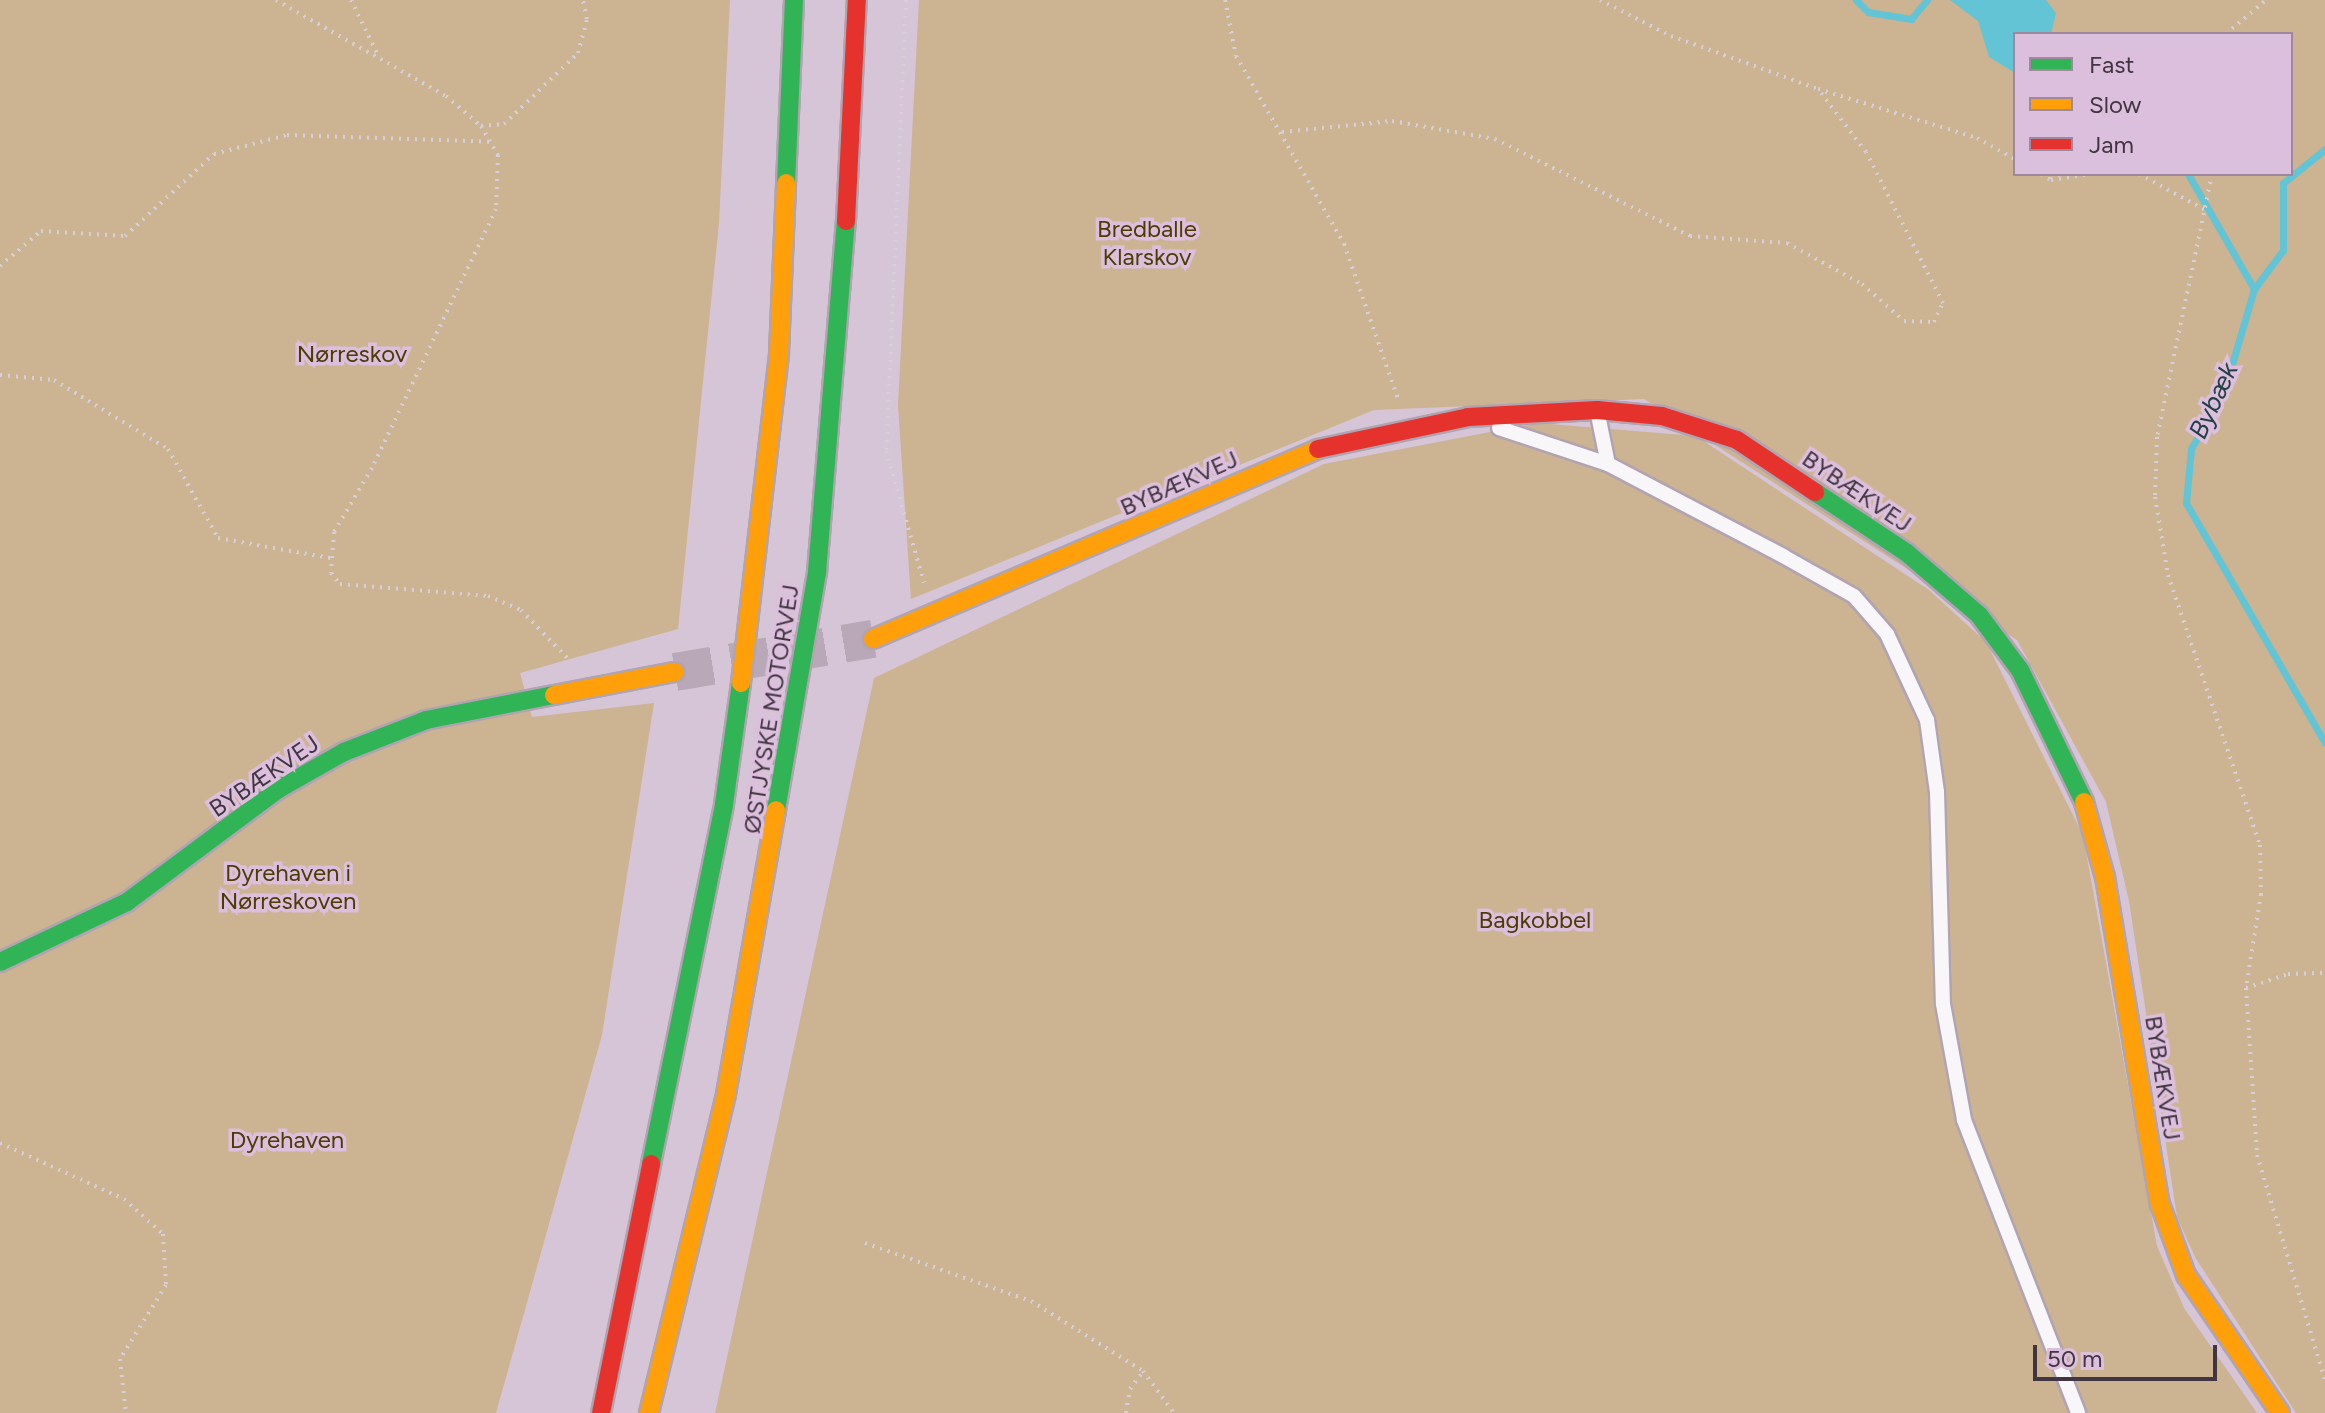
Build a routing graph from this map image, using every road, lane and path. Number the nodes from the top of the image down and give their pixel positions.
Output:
1 (276, 0) edge
2 (351, 0) edge
3 (583, 0) edge
4 (794, 0) edge
5 (857, 0) edge
6 (906, 0) edge
7 (1225, 0) edge
8 (1600, 0) edge
9 (2266, 0) edge
10 (2228, 32) edge
11 (379, 57) junction
12 (1818, 89) junction
13 (481, 126) junction
14 (1282, 132) junction
15 (493, 142) junction
16 (2013, 158) edge
17 (2044, 176) edge
18 (2056, 176) edge
19 (2078, 176) edge
20 (2143, 176) edge
21 (2212, 176) edge
22 (2051, 180) junction
23 (2207, 211) junction
24 (0, 266) edge
25 (0, 375) edge
26 (1597, 410) junction
27 (1468, 417) junction
28 (1408, 426) junction
29 (1608, 464) junction
30 (330, 558) junction
31 (931, 617) junction
32 (873, 639) tunnel mouth
33 (675, 672) tunnel mouth
34 (579, 688) junction
35 (0, 962) edge
36 (2325, 973) edge
37 (2246, 988) junction
38 (0, 1143) edge
39 (865, 1243) dead end
40 (1143, 1371) junction
41 (2325, 1380) edge
42 (126, 1413) edge
43 (601, 1413) edge
44 (649, 1413) edge
45 (1126, 1413) edge
46 (1174, 1413) edge
47 (2078, 1413) edge
48 (2280, 1413) edge

1 - 11 path
2 - 11 path
3 - 13 path
4 - 43 main road, ØSTJYSKE MOTORVEJ
5 - 44 main road, ØSTJYSKE MOTORVEJ
6 - 31 path
7 - 14 path
8 - 12 path
9 - 10 path
11 - 13 path
12 - 14 path
12 - 16 path
13 - 15 path
14 - 28 path
15 - 24 path
15 - 30 path
17 - 22 path
18 - 22 path
19 - 22 path
20 - 23 path
21 - 23 path
23 - 37 path
25 - 30 path
26 - 27 main road, BYBÆKVEJ
26 - 29 lane
26 - 48 main road, BYBÆKVEJ
27 - 28 main road, BYBÆKVEJ
27 - 29 lane
28 - 31 main road, BYBÆKVEJ
29 - 47 lane
30 - 34 path
31 - 32 main road, BYBÆKVEJ
33 - 34 main road, BYBÆKVEJ
34 - 35 main road, BYBÆKVEJ
36 - 37 path
37 - 41 path
38 - 42 path
39 - 40 path
40 - 45 path
40 - 46 path

